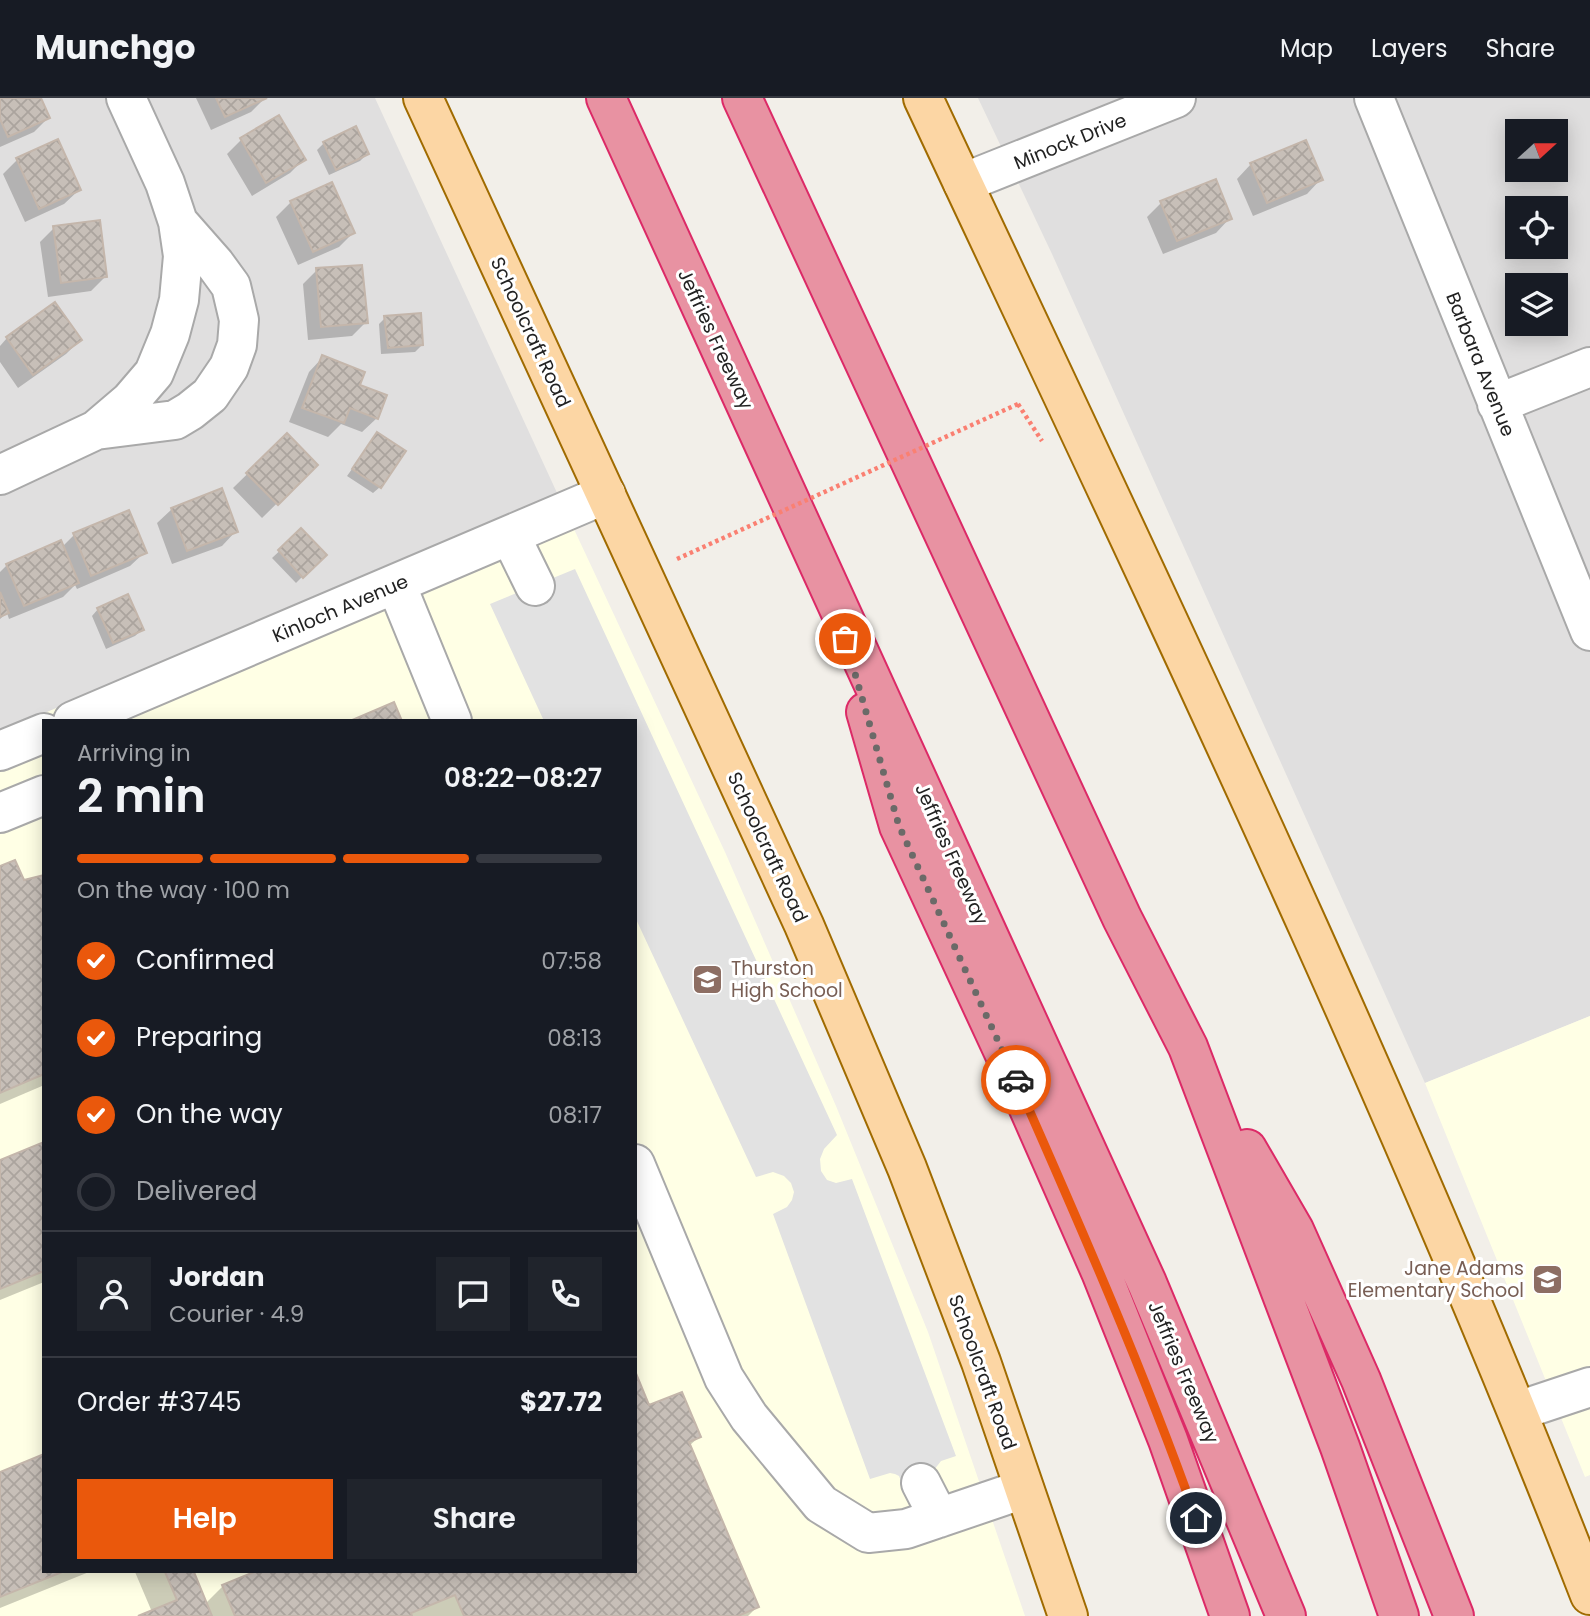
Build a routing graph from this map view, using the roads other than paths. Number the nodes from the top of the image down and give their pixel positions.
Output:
1 (126, 98) edge
2 (423, 98) edge
3 (606, 98) edge
4 (742, 98) edge
5 (923, 98) edge
6 (1176, 98) edge
7 (1374, 98) edge
8 (963, 183) junction
9 (178, 222) junction
10 (1590, 367) edge
11 (1497, 404) junction
12 (96, 430) junction
13 (0, 475) edge
14 (606, 494) junction
15 (510, 536) junction
16 (396, 584) junction
17 (830, 585) junction
18 (535, 586) dead end
19 (1590, 631) edge
20 (78, 719) edge
21 (451, 719) edge
22 (42, 734) edge
23 (0, 751) edge
24 (42, 796) edge
25 (0, 813) edge
26 (1188, 1047) junction
27 (637, 1169) edge
28 (1590, 1387) edge
29 (1518, 1411) junction
30 (921, 1483) dead end
31 (1024, 1489) junction
32 (939, 1518) junction
33 (1590, 1595) edge
34 (1068, 1616) edge
35 (1230, 1616) edge
36 (1286, 1616) edge
37 (1399, 1616) edge
38 (1454, 1616) edge

1 - 9 street
2 - 14 main road, Schoolcraft Road
3 - 17 highway, Jeffries Freeway
4 - 26 highway
5 - 8 main road
6 - 8 street, Minock Drive
7 - 11 street, Barbara Avenue
8 - 29 main road
9 - 12 street
9 - 12 street
10 - 11 street
11 - 19 street, Barbara Avenue
12 - 13 street
14 - 15 street, Kinloch Avenue
14 - 31 main road, Schoolcraft Road
15 - 16 street, Kinloch Avenue
15 - 18 street
16 - 20 street, Kinloch Avenue
16 - 21 street
17 - 35 highway
17 - 36 highway, Jeffries Freeway
22 - 23 street
24 - 25 street
26 - 37 highway
26 - 38 highway
27 - 32 street
28 - 29 street
29 - 33 main road
30 - 32 street
31 - 32 street
31 - 34 main road, Schoolcraft Road

